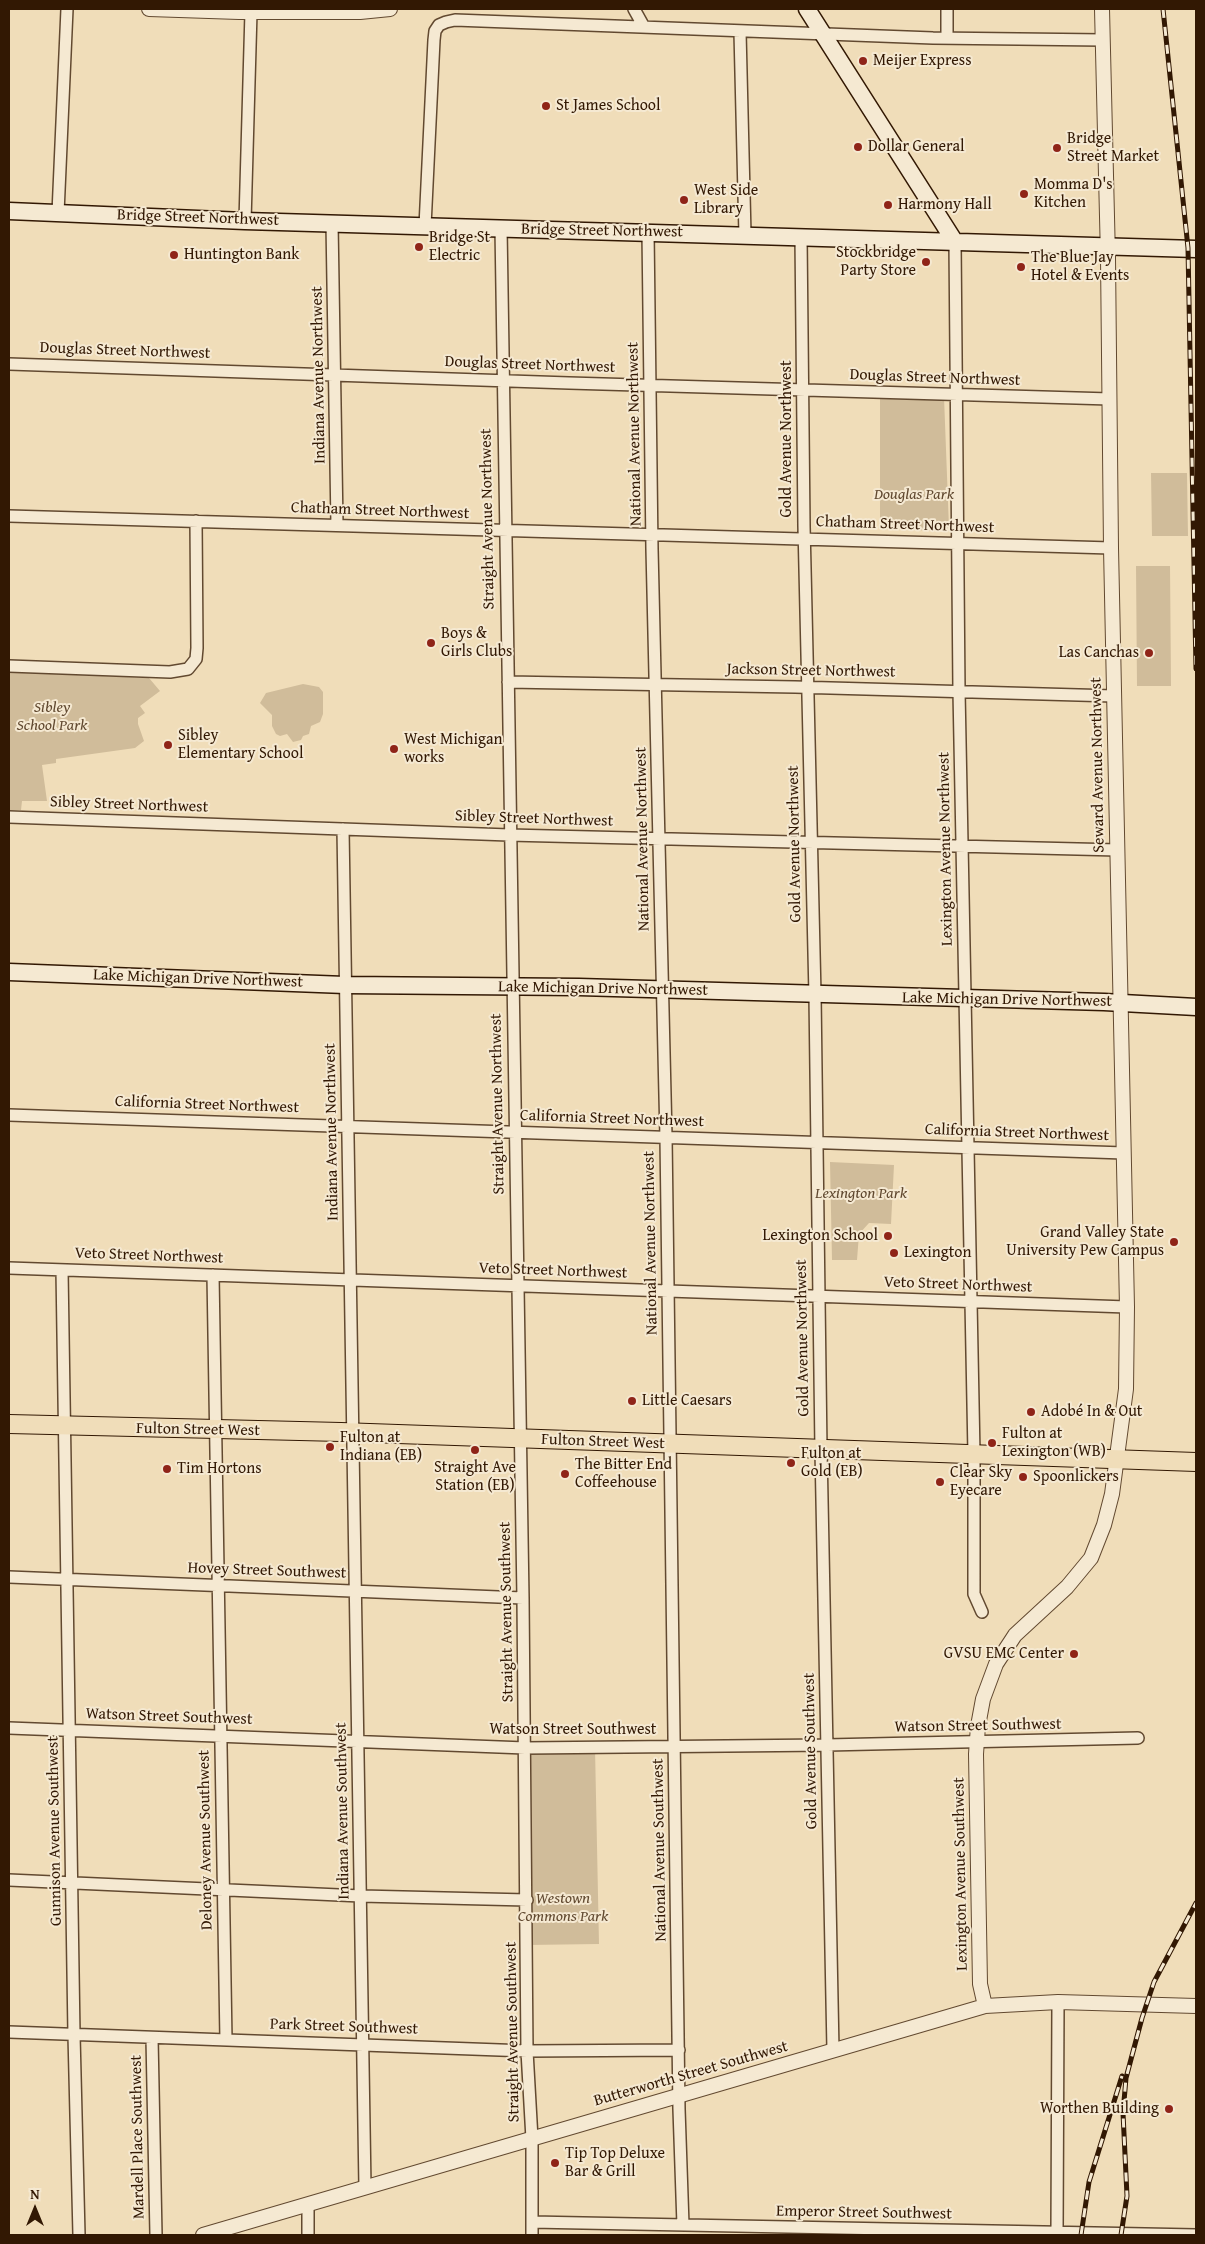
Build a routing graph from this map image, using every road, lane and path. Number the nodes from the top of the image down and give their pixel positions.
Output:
1 (67, 9) edge
2 (149, 9) edge
3 (390, 9) edge
4 (634, 9) edge
5 (807, 9) edge
6 (947, 9) edge
7 (1102, 9) edge
8 (251, 12) junction
9 (644, 27) junction
10 (740, 32) junction
11 (823, 35) junction
12 (948, 38) junction
13 (1103, 40) junction
14 (9, 211) edge
15 (58, 213) junction
16 (245, 221) junction
17 (332, 223) junction
18 (425, 226) junction
19 (500, 228) junction
20 (648, 232) junction
21 (745, 235) junction
22 (801, 237) junction
23 (955, 242) junction
24 (1108, 246) junction
25 (1196, 249) edge
26 (9, 364) edge
27 (336, 375) junction
28 (502, 380) junction
29 (651, 385) junction
30 (803, 390) junction
31 (955, 395) junction
32 (1110, 398) junction
33 (9, 516) edge
34 (196, 521) junction
35 (337, 525) junction
36 (505, 530) junction
37 (652, 534) junction
38 (804, 539) junction
39 (958, 543) junction
40 (1111, 548) junction
41 (9, 666) edge
42 (508, 682) junction
43 (656, 684) junction
44 (808, 688) junction
45 (959, 691) junction
46 (1114, 696) junction
47 (9, 817) edge
48 (343, 829) junction
49 (509, 835) junction
50 (660, 838) junction
51 (811, 842) junction
52 (963, 847) junction
53 (1118, 850) junction
54 (9, 972) edge
55 (345, 985) junction
56 (512, 987) junction
57 (662, 990) junction
58 (815, 995) junction
59 (965, 999) junction
60 (1120, 1002) junction
61 (1196, 1007) edge
62 (9, 1115) edge
63 (348, 1127) junction
64 (514, 1132) junction
65 (666, 1138) junction
66 (816, 1143) junction
67 (967, 1148) junction
68 (1124, 1153) junction
69 (9, 1268) edge
70 (62, 1270) junction
71 (213, 1275) junction
72 (350, 1280) junction
73 (518, 1286) junction
74 (669, 1291) junction
75 (819, 1296) junction
76 (970, 1301) junction
77 (1127, 1307) junction
78 (9, 1424) edge
79 (63, 1426) junction
80 (215, 1430) junction
81 (352, 1433) junction
82 (520, 1438) junction
83 (670, 1444) junction
84 (821, 1450) junction
85 (974, 1454) junction
86 (1118, 1460) junction
87 (1196, 1462) edge
88 (9, 1577) edge
89 (66, 1580) junction
90 (218, 1586) junction
91 (355, 1591) junction
92 (523, 1598) junction
93 (982, 1612) dead end
94 (9, 1728) edge
95 (70, 1730) junction
96 (221, 1735) junction
97 (1138, 1738) dead end
98 (976, 1741) junction
99 (358, 1742) junction
100 (827, 1745) junction
101 (676, 1746) junction
102 (525, 1748) junction
103 (9, 1880) edge
104 (72, 1882) junction
105 (223, 1888) junction
106 (361, 1896) junction
107 (528, 1900) junction
108 (1058, 2002) junction
109 (985, 2006) junction
110 (1196, 2006) edge
111 (9, 2032) edge
112 (74, 2034) junction
113 (152, 2038) junction
114 (226, 2040) junction
115 (363, 2044) junction
116 (679, 2050) junction
117 (833, 2050) junction
118 (527, 2051) junction
119 (679, 2096) junction
120 (532, 2139) junction
121 (365, 2187) junction
122 (308, 2206) junction
123 (532, 2222) junction
124 (683, 2225) junction
125 (1057, 2232) junction
126 (905, 2233) edge
127 (80, 2235) edge
128 (156, 2235) edge
129 (203, 2235) edge
130 (308, 2235) edge
131 (532, 2235) edge
132 (1196, 2235) edge

1 - 15 street
2 - 8 street
3 - 8 street
4 - 9 street
5 - 11 main road
6 - 12 street
7 - 13 street, Seward Avenue Northwest
8 - 16 street
9 - 10 street
9 - 18 street
10 - 11 street
10 - 21 street
11 - 12 street
11 - 23 main road
12 - 13 street
13 - 24 street, Seward Avenue Northwest
14 - 15 main road, Bridge Street Northwest
15 - 16 main road, Bridge Street Northwest
16 - 17 main road, Bridge Street Northwest
17 - 18 main road, Bridge Street Northwest
17 - 27 street, Indiana Avenue Northwest
18 - 19 main road, Bridge Street Northwest
19 - 20 main road, Bridge Street Northwest
19 - 28 street, Straight Avenue Northwest
20 - 21 main road, Bridge Street Northwest
20 - 29 street, National Avenue Northwest
21 - 22 main road, Bridge Street Northwest
22 - 23 main road, Bridge Street Northwest
22 - 30 street, Gold Avenue Northwest
23 - 24 main road, Bridge Street Northwest
23 - 31 street, Lexington Avenue Northwest
24 - 25 main road, Bridge Street Northwest
24 - 32 street, Seward Avenue Northwest
26 - 27 street, Douglas Street Northwest
27 - 28 street, Douglas Street Northwest
27 - 35 street, Indiana Avenue Northwest
28 - 29 street, Douglas Street Northwest
28 - 36 street, Straight Avenue Northwest
29 - 30 street, Douglas Street Northwest
29 - 37 street, National Avenue Northwest
30 - 31 street, Douglas Street Northwest
30 - 38 street, Gold Avenue Northwest
31 - 32 street, Douglas Street Northwest
31 - 39 street, Lexington Avenue Northwest
32 - 40 street, Seward Avenue Northwest
33 - 34 street, Chatham Street Northwest
34 - 35 street, Chatham Street Northwest
34 - 41 street
35 - 36 street, Chatham Street Northwest
36 - 37 street, Chatham Street Northwest
36 - 42 street, Straight Avenue Northwest
37 - 38 street, Chatham Street Northwest
37 - 43 street, National Avenue Northwest
38 - 39 street, Chatham Street Northwest
38 - 44 street, Gold Avenue Northwest
39 - 40 street, Chatham Street Northwest
39 - 45 street, Lexington Avenue Northwest
40 - 46 street, Seward Avenue Northwest
42 - 43 street, Jackson Street Northwest
42 - 49 street, Straight Avenue Northwest
43 - 44 street, Jackson Street Northwest
43 - 50 street, National Avenue Northwest
44 - 45 street, Jackson Street Northwest
44 - 51 street, Gold Avenue Northwest
45 - 46 street, Jackson Street Northwest
45 - 52 street, Lexington Avenue Northwest
46 - 53 street, Seward Avenue Northwest
47 - 48 street, Sibley Street Northwest
48 - 49 street, Sibley Street Northwest
48 - 55 street, Indiana Avenue Northwest
49 - 50 street, Sibley Street Northwest
49 - 56 street, Straight Avenue Northwest
50 - 51 street, Sibley Street Northwest
50 - 57 street, National Avenue Northwest
51 - 52 street, Sibley Street Northwest
51 - 58 street, Gold Avenue Northwest
52 - 53 street, Sibley Street Northwest
52 - 59 street, Lexington Avenue Northwest
53 - 60 street, Seward Avenue Northwest
54 - 55 main road, Lake Michigan Drive Northwest
55 - 56 main road, Lake Michigan Drive Northwest
55 - 63 street, Indiana Avenue Northwest
56 - 57 main road, Lake Michigan Drive Northwest
56 - 64 street, Straight Avenue Northwest
57 - 58 main road, Lake Michigan Drive Northwest
57 - 65 street, National Avenue Northwest
58 - 59 main road, Lake Michigan Drive Northwest
58 - 66 street, Gold Avenue Northwest
59 - 60 main road, Lake Michigan Drive Northwest
59 - 67 street, Lexington Avenue Northwest
60 - 61 main road, Lake Michigan Drive Northwest
60 - 68 street, Seward Avenue Northwest
62 - 63 street, California Street Northwest
63 - 64 street, California Street Northwest
63 - 72 street, Indiana Avenue Northwest
64 - 65 street, California Street Northwest
64 - 73 street, Straight Avenue Northwest
65 - 66 street, California Street Northwest
65 - 74 street, National Avenue Northwest
66 - 67 street, California Street Northwest
66 - 75 street, Gold Avenue Northwest
67 - 68 street, California Street Northwest
67 - 76 street, Lexington Avenue Northwest
68 - 77 street, Seward Avenue Northwest
69 - 70 street, Veto Street Northwest
70 - 71 street, Veto Street Northwest
70 - 79 street, Gunnison Avenue Southwest
71 - 72 street, Veto Street Northwest
71 - 80 street, Deloney Avenue Southwest
72 - 73 street, Veto Street Northwest
72 - 81 street, Indiana Avenue Northwest
73 - 74 street, Veto Street Northwest
73 - 82 street, Straight Avenue Northwest
74 - 75 street, Veto Street Northwest
74 - 83 street, National Avenue Northwest
75 - 76 street, Veto Street Northwest
75 - 84 street, Gold Avenue Northwest
76 - 77 street, Veto Street Northwest
76 - 85 street, Lexington Avenue Northwest
77 - 86 street, Seward Avenue Northwest
78 - 79 main road, Fulton Street West
79 - 80 main road, Fulton Street West
79 - 89 street, Gunnison Avenue Southwest
80 - 81 main road, Fulton Street West
80 - 90 street, Deloney Avenue Southwest
81 - 82 main road, Fulton Street West
81 - 91 street, Indiana Avenue Southwest
82 - 83 main road, Fulton Street West
82 - 92 street, Straight Avenue Southwest
83 - 84 main road, Fulton Street West
83 - 101 street, National Avenue Southwest
84 - 85 main road, Fulton Street West
84 - 100 street, Gold Avenue Southwest
85 - 86 main road, Fulton Street West
85 - 93 street
86 - 87 main road, Fulton Street West
86 - 98 street, Lexington Avenue Southwest
88 - 89 street, Hovey Street Southwest
89 - 90 street, Hovey Street Southwest
89 - 95 street, Gunnison Avenue Southwest
90 - 91 street, Hovey Street Southwest
90 - 96 street, Deloney Avenue Southwest
91 - 92 street, Hovey Street Southwest
91 - 99 street, Indiana Avenue Southwest
92 - 102 street, Straight Avenue Southwest
94 - 95 street, Watson Street Southwest
95 - 96 street, Watson Street Southwest
95 - 104 street, Gunnison Avenue Southwest
96 - 99 street, Watson Street Southwest
96 - 105 street, Deloney Avenue Southwest
97 - 98 street, Watson Street Southwest
98 - 100 street, Watson Street Southwest
98 - 109 street, Lexington Avenue Southwest
99 - 102 street, Watson Street Southwest
99 - 106 street, Indiana Avenue Southwest
100 - 101 street, Watson Street Southwest
100 - 117 street, Gold Avenue Southwest
101 - 102 street, Watson Street Southwest
101 - 116 street, National Avenue Southwest
102 - 107 street, Straight Avenue Southwest
103 - 104 street
104 - 105 street
104 - 112 street, Gunnison Avenue Southwest
105 - 106 street
105 - 114 street, Deloney Avenue Southwest
106 - 107 street
106 - 115 street, Indiana Avenue Southwest
107 - 118 street, Straight Avenue Southwest
108 - 109 street, Butterworth Street Southwest
108 - 110 street, Butterworth Street Southwest
108 - 125 street
109 - 117 street, Butterworth Street Southwest
111 - 112 street, Park Street Southwest
112 - 113 street, Park Street Southwest
112 - 127 street, Gunnison Avenue Southwest
113 - 114 street, Park Street Southwest
113 - 128 street, Mardell Place Southwest
114 - 115 street, Park Street Southwest
115 - 118 street, Park Street Southwest
115 - 121 street, Indiana Avenue Southwest
116 - 118 street, Park Street Southwest
116 - 119 street, National Avenue Southwest
117 - 119 street, Butterworth Street Southwest
118 - 120 street, Straight Avenue Southwest
119 - 120 street, Butterworth Street Southwest
119 - 124 street, National Avenue Southwest
120 - 121 street, Butterworth Street Southwest
120 - 123 street, Straight Avenue Southwest
121 - 122 street, Butterworth Street Southwest
122 - 129 street, Butterworth Street Southwest
122 - 130 street
123 - 124 street, Emperor Street Southwest
123 - 131 street, Straight Avenue Southwest
124 - 126 street, Emperor Street Southwest
125 - 126 street, Emperor Street Southwest
125 - 132 street, Emperor Street Southwest

